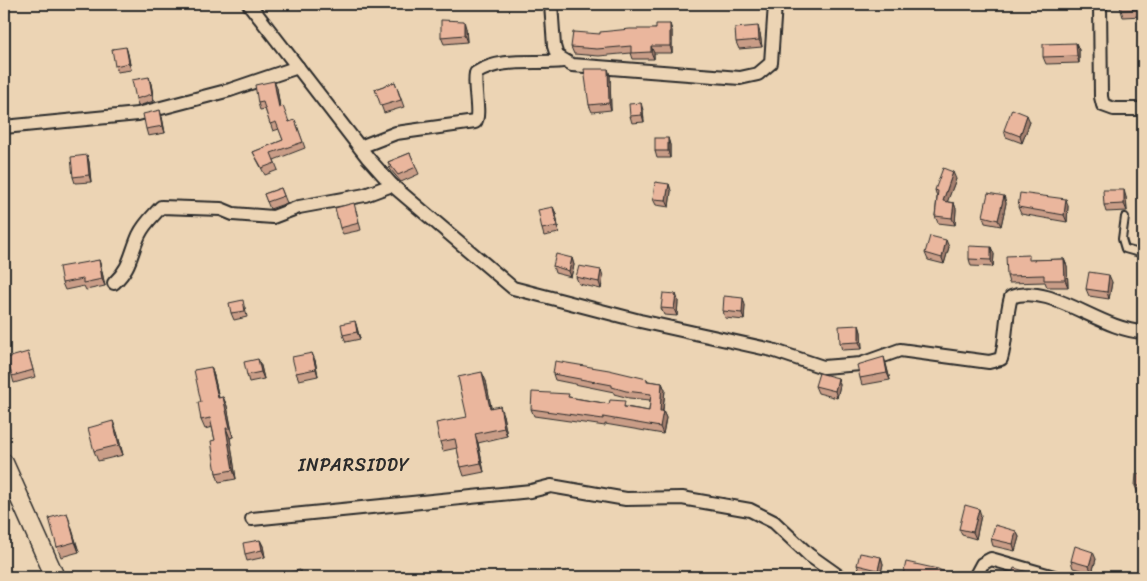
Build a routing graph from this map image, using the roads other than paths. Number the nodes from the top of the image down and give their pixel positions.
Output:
1 (249, 4) edge
2 (552, 4) edge
3 (775, 4) edge
4 (1100, 4) edge
5 (563, 60) junction
6 (298, 67) junction
7 (1143, 109) edge
8 (4, 127) edge
9 (360, 147) junction
10 (392, 185) junction
11 (1125, 217) dead end
12 (1143, 254) edge
13 (114, 283) dead end
14 (1143, 332) edge
15 (4, 463) edge
16 (252, 519) dead end
17 (55, 577) edge
18 (840, 577) edge
19 (976, 577) edge
20 (1054, 577) edge

1 - 6 street
2 - 5 street
3 - 5 street
4 - 7 street
5 - 9 street
6 - 8 street
6 - 9 street
9 - 10 street
10 - 13 street
10 - 14 street
11 - 12 lane
15 - 17 main road
16 - 18 street
19 - 20 street

